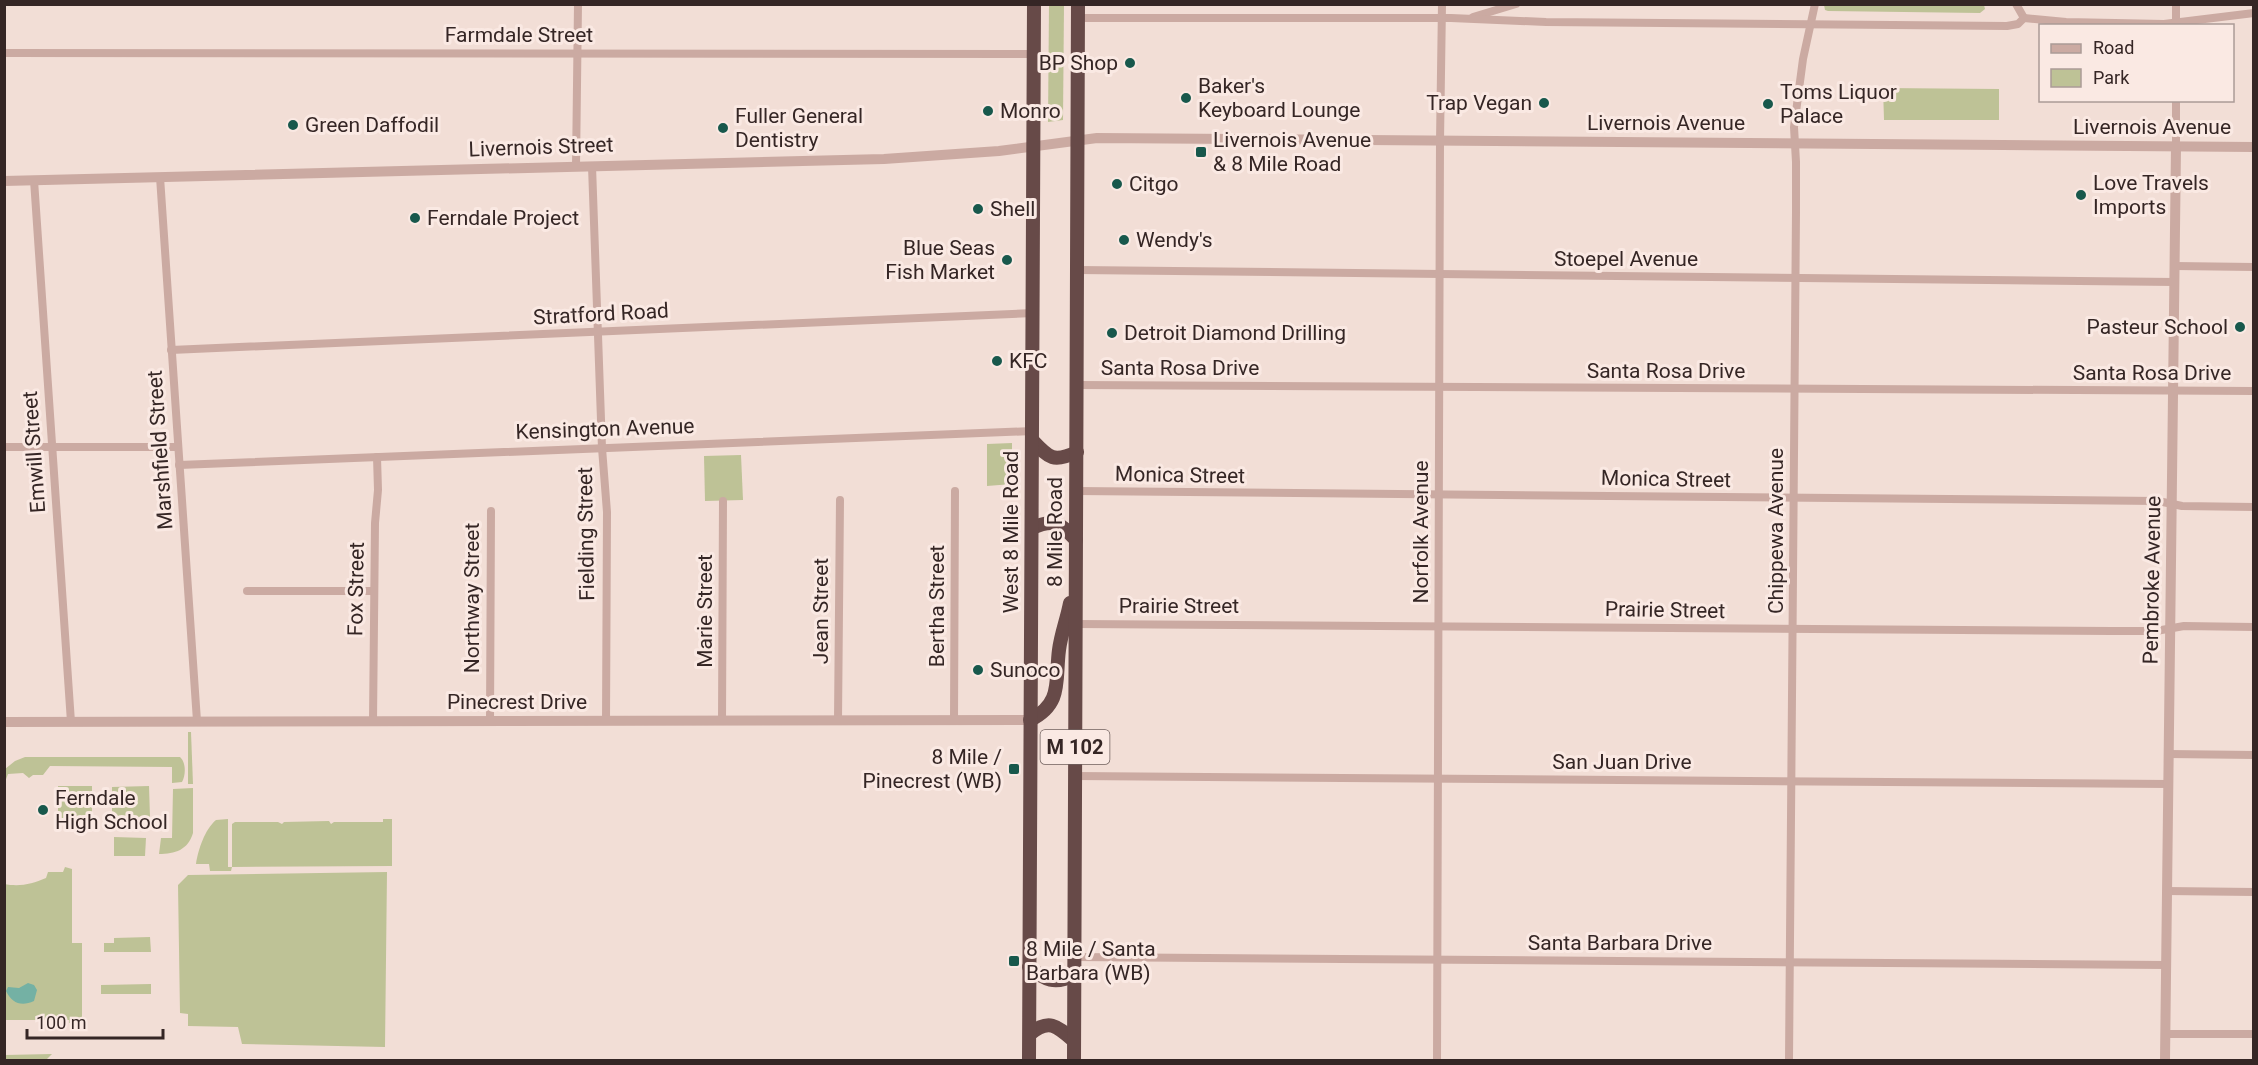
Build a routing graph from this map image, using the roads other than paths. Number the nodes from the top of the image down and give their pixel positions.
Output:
1 (578, 4) edge
2 (1034, 4) edge
3 (1442, 4) edge
4 (1516, 4) edge
5 (1815, 4) edge
6 (2016, 4) edge
7 (2176, 4) edge
8 (1078, 11) edge
9 (2253, 13) edge
10 (2024, 18) junction
11 (1442, 19) junction
12 (1467, 19) junction
13 (1809, 24) junction
14 (2176, 24) edge
15 (4, 53) edge
16 (578, 54) junction
17 (1034, 54) junction
18 (2176, 102) edge
19 (1078, 140) junction
20 (1440, 141) junction
21 (1794, 144) junction
22 (1033, 147) junction
23 (2175, 147) junction
24 (2253, 147) edge
25 (592, 165) junction
26 (576, 166) junction
27 (160, 177) junction
28 (34, 180) junction
29 (4, 181) edge
30 (2175, 266) junction
31 (2253, 267) edge
32 (1078, 270) junction
33 (1441, 276) junction
34 (1796, 278) junction
35 (2175, 282) junction
36 (1033, 313) junction
37 (598, 332) junction
38 (171, 350) junction
39 (1078, 386) junction
40 (1440, 387) junction
41 (1795, 389) junction
42 (2174, 391) junction
43 (2253, 391) edge
44 (1032, 436) junction
45 (4, 447) edge
46 (52, 447) junction
47 (178, 447) junction
48 (602, 448) junction
49 (1077, 453) junction
50 (377, 457) junction
51 (179, 465) junction
52 (955, 491) dead end
53 (1077, 491) junction
54 (1440, 495) junction
55 (1794, 499) junction
56 (840, 500) dead end
57 (723, 501) dead end
58 (2172, 503) junction
59 (2253, 507) edge
60 (491, 511) dead end
61 (1032, 528) junction
62 (1076, 540) junction
63 (1076, 579) junction
64 (247, 591) dead end
65 (374, 591) junction
66 (1076, 624) junction
67 (1439, 627) junction
68 (2253, 627) edge
69 (2171, 628) junction
70 (1794, 629) junction
71 (1030, 720) junction
72 (373, 721) junction
73 (490, 721) junction
74 (606, 721) junction
75 (722, 721) junction
76 (838, 721) junction
77 (954, 721) junction
78 (4, 722) edge
79 (70, 722) junction
80 (197, 722) junction
81 (2169, 754) junction
82 (2253, 755) edge
83 (1075, 776) junction
84 (1438, 779) junction
85 (1793, 782) junction
86 (2169, 784) junction
87 (2167, 891) junction
88 (2253, 892) edge
89 (1074, 957) junction
90 (1437, 960) junction
91 (1790, 963) junction
92 (2166, 965) junction
93 (1029, 967) junction
94 (1074, 975) junction
95 (1029, 1034) junction
96 (2165, 1034) junction
97 (2253, 1034) edge
98 (1074, 1041) junction
99 (1029, 1060) edge
100 (1074, 1060) edge
101 (1437, 1060) edge
102 (1789, 1060) edge
103 (2165, 1060) edge

1 - 16 street
2 - 17 highway, West 8 Mile Road / M 102
3 - 11 street, Norfolk Avenue
4 - 12 street
5 - 13 street, Chippewa Avenue
6 - 10 street
7 - 14 street
8 - 11 street
8 - 19 highway, 8 Mile Road / M 102
9 - 14 street
10 - 13 street
10 - 14 street
11 - 12 street
11 - 20 street, Norfolk Avenue
12 - 13 street
13 - 21 street, Chippewa Avenue
15 - 16 street, Farmdale Street
16 - 17 street, Farmdale Street
16 - 26 street
17 - 22 highway, West 8 Mile Road / M 102
18 - 23 street, Pembroke Avenue
19 - 20 street, Livernois Avenue
19 - 22 street, Livernois Street
19 - 32 highway, 8 Mile Road / M 102
20 - 21 street, Livernois Avenue
20 - 33 street, Norfolk Avenue
21 - 23 street, Livernois Avenue
21 - 34 street, Chippewa Avenue
22 - 25 street, Livernois Street
22 - 36 highway, West 8 Mile Road / M 102
23 - 24 street, Livernois Avenue
23 - 30 street, Pembroke Avenue
25 - 26 street, Livernois Street
25 - 37 street, Fielding Street
26 - 27 street, Livernois Street
27 - 28 street, Livernois Street
27 - 38 street, Marshfield Street
28 - 29 street, Livernois Street
28 - 46 street, Emwill Street
30 - 31 street
30 - 35 street, Pembroke Avenue
32 - 33 street, Stoepel Avenue
32 - 39 highway, 8 Mile Road / M 102
33 - 34 street, Stoepel Avenue
33 - 40 street, Norfolk Avenue
34 - 35 street, Stoepel Avenue
34 - 41 street, Chippewa Avenue
35 - 42 street, Pembroke Avenue
36 - 37 street, Stratford Road
36 - 44 highway, West 8 Mile Road / M 102
37 - 38 street, Stratford Road
37 - 48 street, Fielding Street
38 - 47 street, Marshfield Street
39 - 40 street, Santa Rosa Drive
39 - 49 highway, 8 Mile Road / M 102
40 - 41 street, Santa Rosa Drive
40 - 54 street, Norfolk Avenue
41 - 42 street, Santa Rosa Drive
41 - 55 street, Chippewa Avenue
42 - 43 street, Santa Rosa Drive
42 - 58 street, Pembroke Avenue
44 - 48 street, Kensington Avenue
44 - 49 highway
44 - 61 highway, West 8 Mile Road / M 102
45 - 46 street
46 - 47 street
46 - 79 street, Emwill Street
47 - 51 street, Marshfield Street
48 - 50 street, Kensington Avenue
48 - 74 street, Fielding Street
49 - 53 highway, 8 Mile Road / M 102
50 - 51 street, Kensington Avenue
50 - 65 street, Fox Street
51 - 80 street, Marshfield Street
52 - 77 street, Bertha Street
53 - 54 street, Monica Street
53 - 62 highway, 8 Mile Road / M 102
54 - 55 street, Monica Street
54 - 67 street, Norfolk Avenue
55 - 58 street, Monica Street
55 - 70 street, Chippewa Avenue
56 - 76 street, Jean Street
57 - 75 street, Marie Street
58 - 59 street, Monica Street
58 - 69 street, Pembroke Avenue
60 - 73 street, Northway Street
61 - 62 highway
61 - 71 highway, West 8 Mile Road / M 102
62 - 63 highway, 8 Mile Road / M 102
63 - 66 highway, 8 Mile Road / M 102
63 - 71 highway
64 - 65 street
65 - 72 street, Fox Street
66 - 67 street, Prairie Street
66 - 83 highway, 8 Mile Road / M 102
67 - 70 street, Prairie Street
67 - 84 street, Norfolk Avenue
68 - 69 street, Prairie Street
69 - 70 street, Prairie Street
69 - 81 street, Pembroke Avenue
70 - 85 street, Chippewa Avenue
71 - 77 street, Pinecrest Drive
71 - 93 highway, West 8 Mile Road / M 102
72 - 73 street, Pinecrest Drive
72 - 80 street, Pinecrest Drive
73 - 74 street, Pinecrest Drive
74 - 75 street, Pinecrest Drive
75 - 76 street, Pinecrest Drive
76 - 77 street, Pinecrest Drive
78 - 79 street, Pinecrest Drive
79 - 80 street, Pinecrest Drive
81 - 82 street
81 - 86 street, Pembroke Avenue
83 - 84 street, San Juan Drive
83 - 89 highway, 8 Mile Road / M 102
84 - 85 street, San Juan Drive
84 - 90 street, Norfolk Avenue
85 - 86 street, San Juan Drive
85 - 91 street, Chippewa Avenue
86 - 87 street, Pembroke Avenue
87 - 88 street
87 - 92 street, Pembroke Avenue
89 - 90 street, Santa Barbara Drive
89 - 94 highway, 8 Mile Road / M 102
90 - 91 street, Santa Barbara Drive
90 - 101 street, Norfolk Avenue
91 - 92 street, Santa Barbara Drive
91 - 102 street, Chippewa Avenue
92 - 96 street, Pembroke Avenue
93 - 94 highway
93 - 95 highway, West 8 Mile Road / M 102
94 - 98 highway, 8 Mile Road / M 102
95 - 98 highway
95 - 99 highway, West 8 Mile Road / M 102
96 - 97 street
96 - 103 street, Pembroke Avenue
98 - 100 highway, 8 Mile Road / M 102

